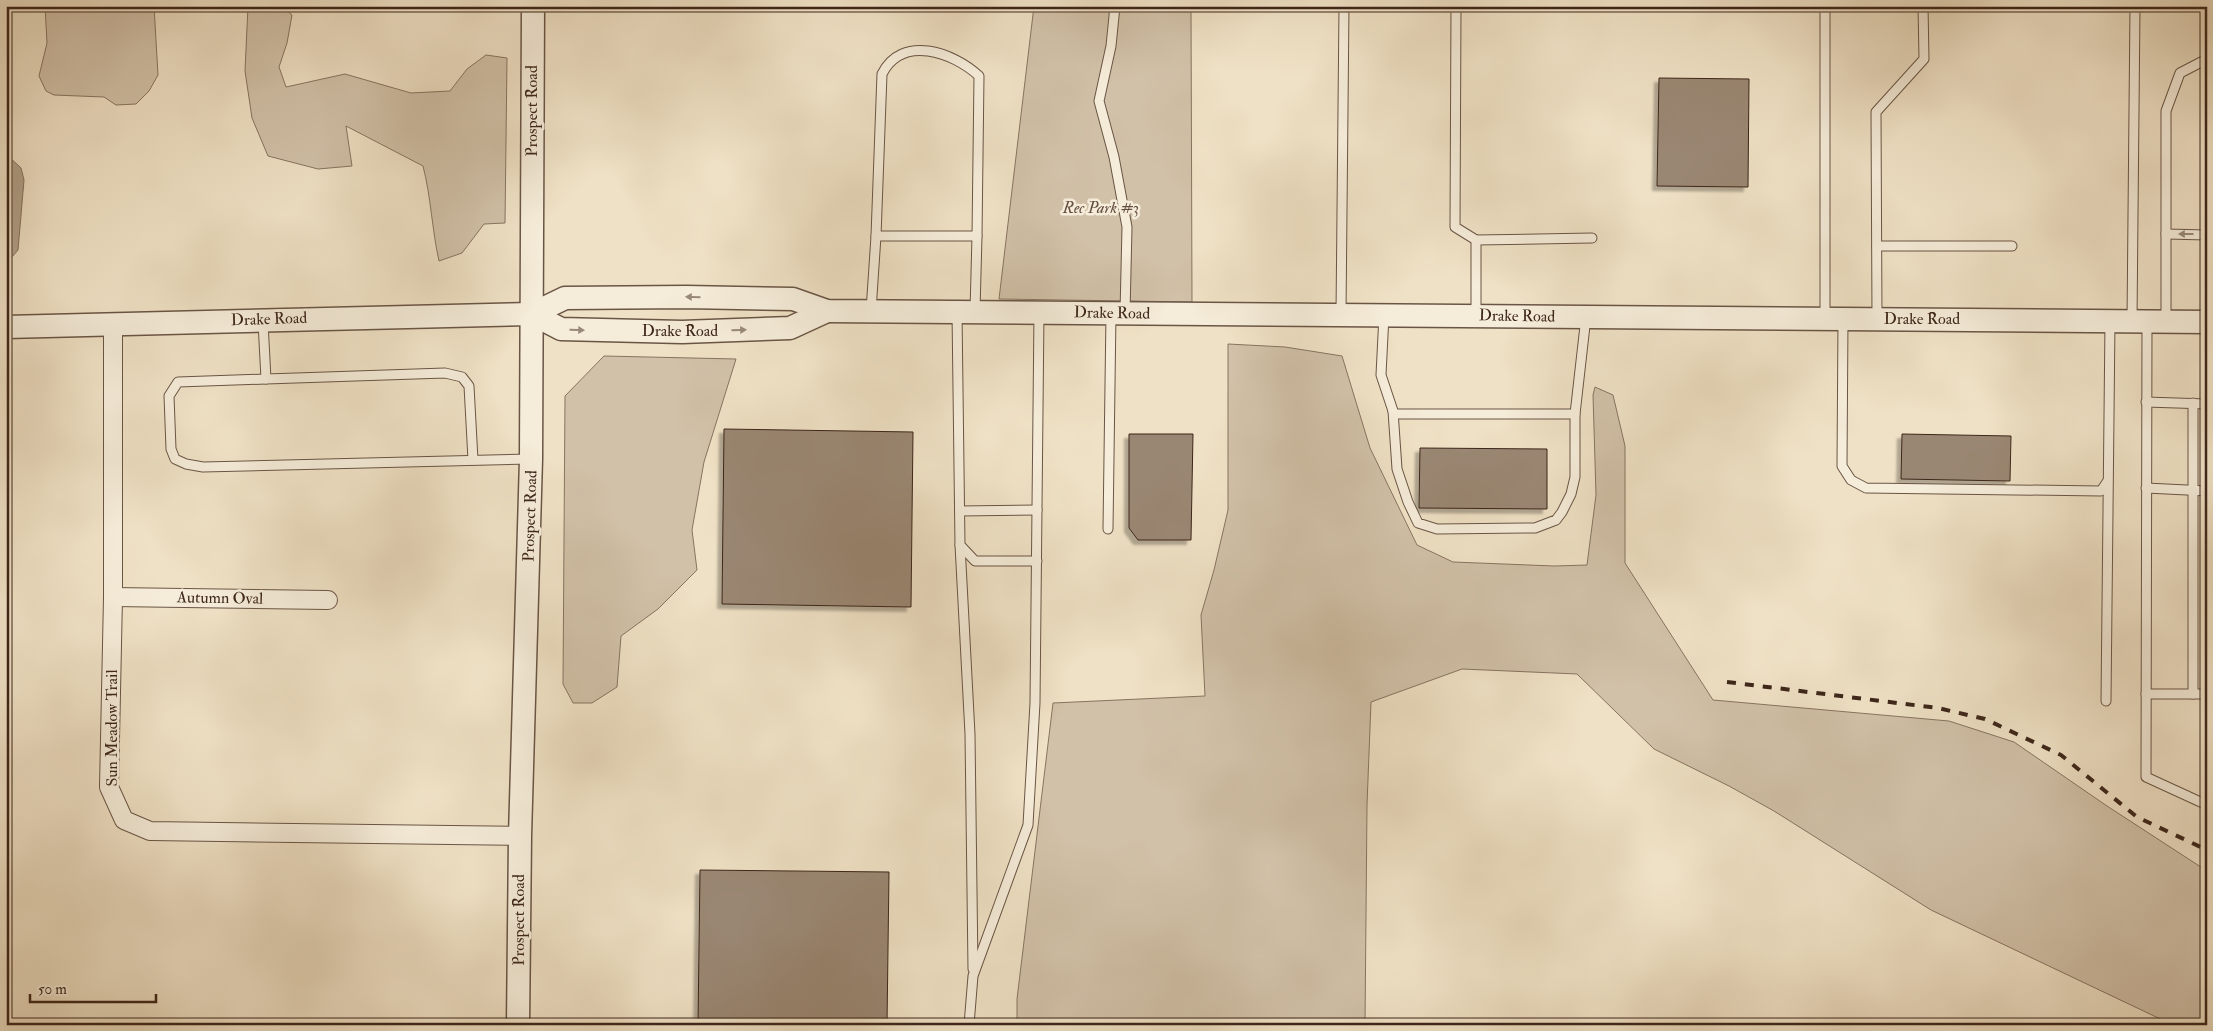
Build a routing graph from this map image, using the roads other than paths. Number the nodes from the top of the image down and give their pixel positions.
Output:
1 (533, 6) edge
2 (1115, 6) edge
3 (1344, 6) edge
4 (1456, 6) edge
5 (1825, 6) edge
6 (1923, 6) edge
7 (2135, 6) edge
8 (2207, 59) edge
9 (2166, 234) junction
10 (2207, 234) edge
11 (876, 236) junction
12 (976, 236) junction
13 (1592, 238) dead end
14 (1476, 240) junction
15 (1877, 246) junction
16 (2012, 246) dead end
17 (872, 310) junction
18 (827, 311) junction
19 (966, 311) junction
20 (1039, 312) junction
21 (1118, 313) junction
22 (532, 314) junction
23 (1341, 314) junction
24 (1384, 315) junction
25 (1476, 316) junction
26 (1586, 317) junction
27 (263, 319) junction
28 (1834, 319) junction
29 (1877, 319) junction
30 (2139, 321) junction
31 (2207, 322) edge
32 (113, 325) junction
33 (6, 327) edge
34 (266, 379) junction
35 (2146, 402) junction
36 (2193, 403) junction
37 (2207, 404) edge
38 (1393, 411) junction
39 (1575, 414) junction
40 (531, 459) junction
41 (474, 460) junction
42 (2108, 482) junction
43 (2146, 488) junction
44 (2193, 490) junction
45 (2207, 491) edge
46 (1038, 510) junction
47 (960, 511) junction
48 (1108, 529) dead end
49 (960, 545) junction
50 (1037, 560) junction
51 (113, 597) junction
52 (328, 600) dead end
53 (2146, 694) junction
54 (2193, 694) junction
55 (2207, 694) edge
56 (2106, 701) dead end
57 (2207, 805) edge
58 (520, 836) junction
59 (973, 976) junction
60 (518, 1025) edge
61 (969, 1025) edge

1 - 22 street, Prospect Road
2 - 21 lane
3 - 23 lane
4 - 14 lane
5 - 28 lane
6 - 15 lane
7 - 30 lane
8 - 9 lane
10 -> 9 lane
9 - 30 lane
11 - 12 lane
11 - 12 lane
11 - 17 lane
12 - 19 lane
13 - 14 lane
14 - 25 lane
15 - 16 lane
15 - 29 lane
17 - 18 street, Drake Road
17 - 19 street, Drake Road
18 -> 22 street, Drake Road
22 -> 18 street, Drake Road
19 - 20 street, Drake Road
19 - 47 lane
20 - 21 street, Drake Road
20 - 46 lane
21 - 23 street, Drake Road
21 - 48 lane
22 - 27 street, Drake Road
22 - 40 street, Prospect Road
23 - 24 street, Drake Road
24 - 25 street, Drake Road
24 - 38 lane
25 - 26 street, Drake Road
26 - 28 street, Drake Road
26 - 39 lane
27 - 32 street, Drake Road
27 - 34 lane
28 - 29 street, Drake Road
28 - 42 lane
29 - 30 street, Drake Road
30 - 31 street, Drake Road
30 - 35 lane
30 - 42 lane
32 - 33 street, Drake Road
32 - 51 street, Sun Meadow Trail
34 - 41 lane
34 - 41 lane
35 - 36 lane
35 - 43 lane
36 - 37 lane
36 - 44 lane
38 - 39 lane
38 - 39 lane
40 - 41 lane
40 - 58 street, Prospect Road
42 - 56 lane
43 - 44 lane
43 - 53 lane
44 - 45 lane
44 - 54 lane
46 - 47 lane
46 - 50 lane
47 - 49 lane
49 - 50 lane
49 - 59 lane
50 - 59 lane
51 - 52 street, Autumn Oval
51 - 58 street, Sun Meadow Trail
53 - 54 lane
53 - 57 lane
54 - 55 lane
58 - 60 street, Prospect Road
59 - 61 lane

